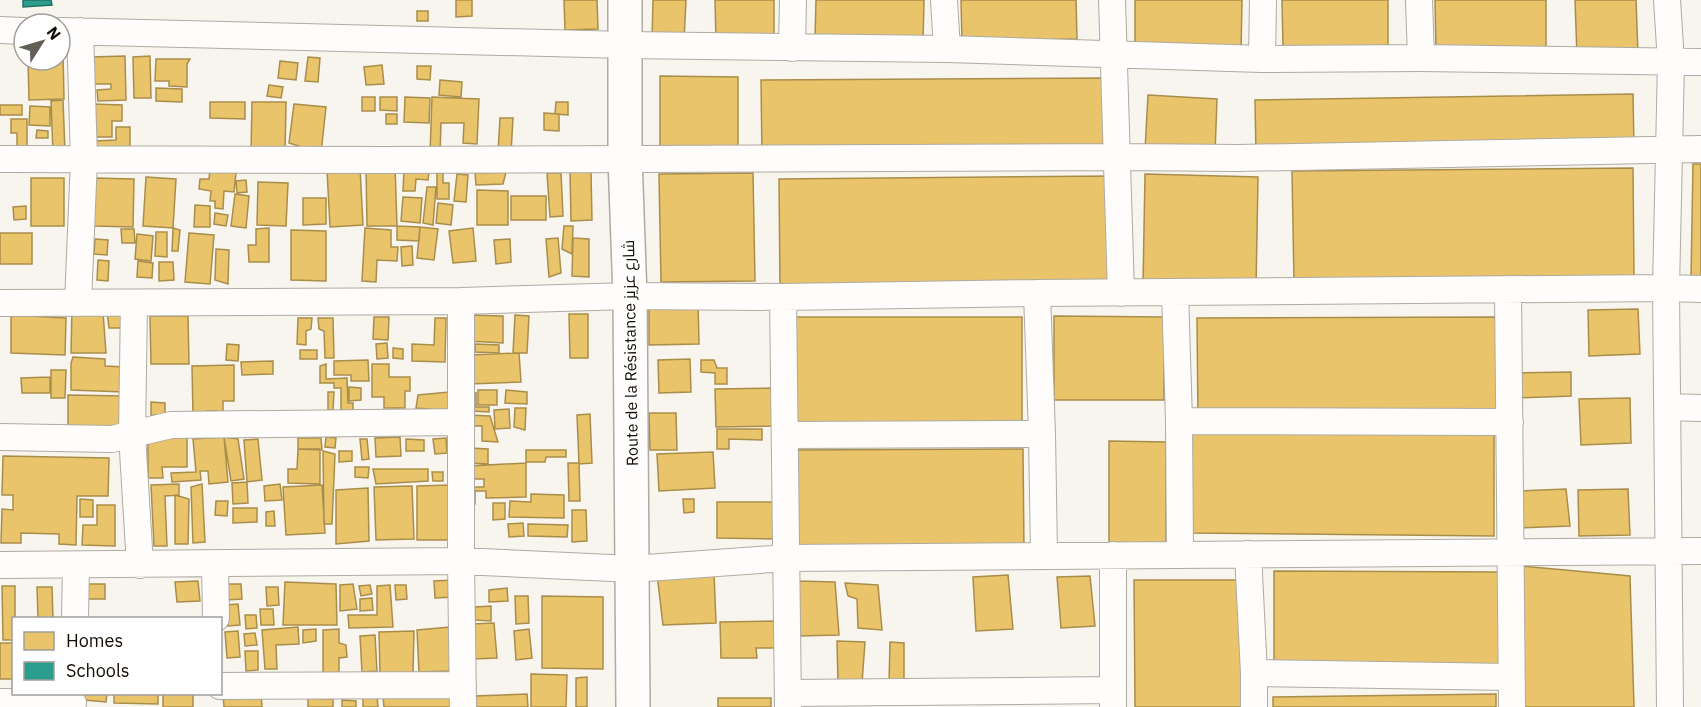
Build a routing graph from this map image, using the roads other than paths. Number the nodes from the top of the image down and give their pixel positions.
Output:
1 (625, 0) edge
2 (793, 0) edge
3 (944, 0) edge
4 (1112, 0) edge
5 (1263, 0) edge
6 (1419, 0) edge
7 (1667, 0) edge
8 (72, 31) edge
9 (626, 45) junction
10 (792, 48) junction
11 (72, 49) edge
12 (947, 49) junction
13 (1115, 54) junction
14 (1421, 58) junction
15 (1262, 59) junction
16 (1671, 62) junction
17 (1701, 62) edge
18 (1669, 149) junction
19 (1701, 149) edge
20 (1118, 157) junction
21 (625, 158) junction
22 (0, 159) edge
23 (84, 159) junction
24 (1666, 288) junction
25 (1701, 289) edge
26 (1508, 290) junction
27 (1175, 292) junction
28 (1036, 293) junction
29 (1121, 293) junction
30 (630, 296) junction
31 (783, 297) junction
32 (461, 301) junction
33 (0, 303) edge
34 (78, 303) junction
35 (134, 303) junction
36 (1667, 407) junction
37 (1701, 408) edge
38 (1179, 421) junction
39 (461, 422) junction
40 (1510, 422) junction
41 (1042, 434) junction
42 (132, 435) junction
43 (785, 435) junction
44 (0, 437) edge
45 (1701, 551) edge
46 (1510, 552) junction
47 (1668, 552) junction
48 (1180, 554) junction
49 (1248, 554) junction
50 (1044, 555) junction
51 (1113, 555) junction
52 (787, 558) junction
53 (461, 561) junction
54 (215, 564) junction
55 (0, 565) edge
56 (76, 565) junction
57 (140, 565) junction
58 (633, 569) junction
59 (75, 617) edge
60 (216, 617) edge
61 (1254, 673) junction
62 (1511, 677) junction
63 (222, 686) edge
64 (463, 696) edge
65 (1113, 698) edge
66 (1036, 699) edge
67 (788, 700) edge
68 (73, 701) edge
69 (5, 704) edge
70 (633, 707) edge
71 (1254, 707) edge
72 (1512, 707) edge
73 (1670, 707) edge

1 - 9 main road, Route de la Résistance شارع عزيز
2 - 10 street
3 - 12 street
4 - 13 street
5 - 15 street
6 - 14 street
7 - 16 street
8 - 9 street
9 - 10 street
9 - 21 main road, Route de la Résistance شارع عزيز
10 - 12 street
11 - 23 street
12 - 13 street
13 - 15 street
13 - 20 street
14 - 15 street
14 - 16 street
16 - 17 street
16 - 18 street
18 - 19 street
18 - 20 street
18 - 24 street
20 - 21 street
20 - 29 street
21 - 23 street
21 - 30 main road, Route de la Résistance شارع عزيز
22 - 23 street
23 - 34 street
24 - 25 street
24 - 26 street
24 - 36 street
26 - 27 street
26 - 40 street
27 - 29 street
27 - 38 street
28 - 29 street
28 - 31 street
28 - 41 street
30 - 31 street
30 - 32 street
30 - 58 main road, Route de la Résistance شارع عزيز
31 - 43 street
32 - 35 street
32 - 39 street
33 - 34 street
34 - 35 street
35 - 42 street
36 - 37 street
36 - 47 street
38 - 40 street
38 - 48 street
39 - 42 street
39 - 53 street
40 - 46 street
41 - 43 street
41 - 50 street
42 - 44 street
42 - 57 street
43 - 52 street
45 - 47 street
46 - 47 street
46 - 49 street
46 - 62 street
47 - 73 street
48 - 49 street
48 - 51 street
49 - 61 street
50 - 51 street
50 - 52 street
51 - 65 street
52 - 58 street
52 - 67 street
53 - 54 street
53 - 58 street
53 - 64 street
54 - 57 street
54 - 60 street
55 - 56 street
56 - 57 street
56 - 59 street
58 - 70 main road, Route de la Résistance شارع عزيز
61 - 62 street
61 - 71 street
62 - 72 street
63 - 64 street
65 - 66 street
66 - 67 street
68 - 69 street

